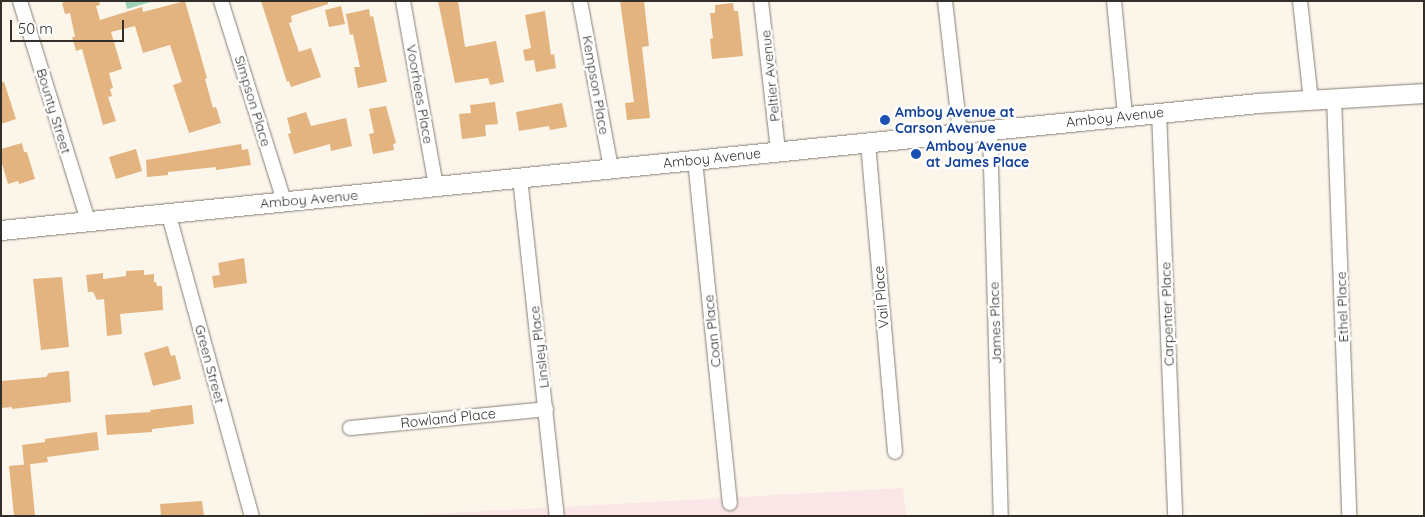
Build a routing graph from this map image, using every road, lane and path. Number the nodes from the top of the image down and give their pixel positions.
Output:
1 (20, 1) edge
2 (221, 1) edge
3 (403, 1) edge
4 (580, 1) edge
5 (761, 1) edge
6 (945, 1) edge
7 (1114, 1) edge
8 (1300, 1) edge
9 (1424, 93) edge
10 (1334, 98) junction
11 (1311, 100) junction
12 (1159, 112) junction
13 (1124, 116) junction
14 (990, 130) junction
15 (960, 133) junction
16 (868, 142) junction
17 (778, 150) junction
18 (695, 160) junction
19 (611, 169) junction
20 (520, 178) junction
21 (436, 187) junction
22 (284, 201) junction
23 (168, 212) junction
24 (88, 221) junction
25 (1, 230) edge
26 (546, 409) junction
27 (350, 428) dead end
28 (894, 452) dead end
29 (730, 503) dead end
30 (252, 516) edge
31 (557, 516) edge
32 (1001, 516) edge
33 (1175, 516) edge
34 (1349, 516) edge

1 - 24 street, Bounty Street
2 - 22 street, Simpson Place
3 - 21 street, Voorhees Place
4 - 19 street, Kempson Place
5 - 17 street, Peltier Avenue
6 - 15 street
7 - 13 street
8 - 11 street
9 - 10 street, Amboy Avenue
10 - 11 street, Amboy Avenue
10 - 34 street, Ethel Place
11 - 12 street, Amboy Avenue
12 - 13 street, Amboy Avenue
12 - 33 street, Carpenter Place
13 - 14 street, Amboy Avenue
14 - 15 street, Amboy Avenue
14 - 32 street, James Place
15 - 16 street, Amboy Avenue
16 - 17 street, Amboy Avenue
16 - 28 street, Vail Place
17 - 18 street, Amboy Avenue
18 - 19 street, Amboy Avenue
18 - 29 street, Coan Place
19 - 20 street, Amboy Avenue
20 - 21 street, Amboy Avenue
20 - 26 street, Linsley Place
21 - 22 street, Amboy Avenue
22 - 23 street, Amboy Avenue
23 - 24 street, Amboy Avenue
23 - 30 street, Green Street
24 - 25 street, Amboy Avenue
26 - 27 street, Rowland Place
26 - 31 street, Linsley Place

